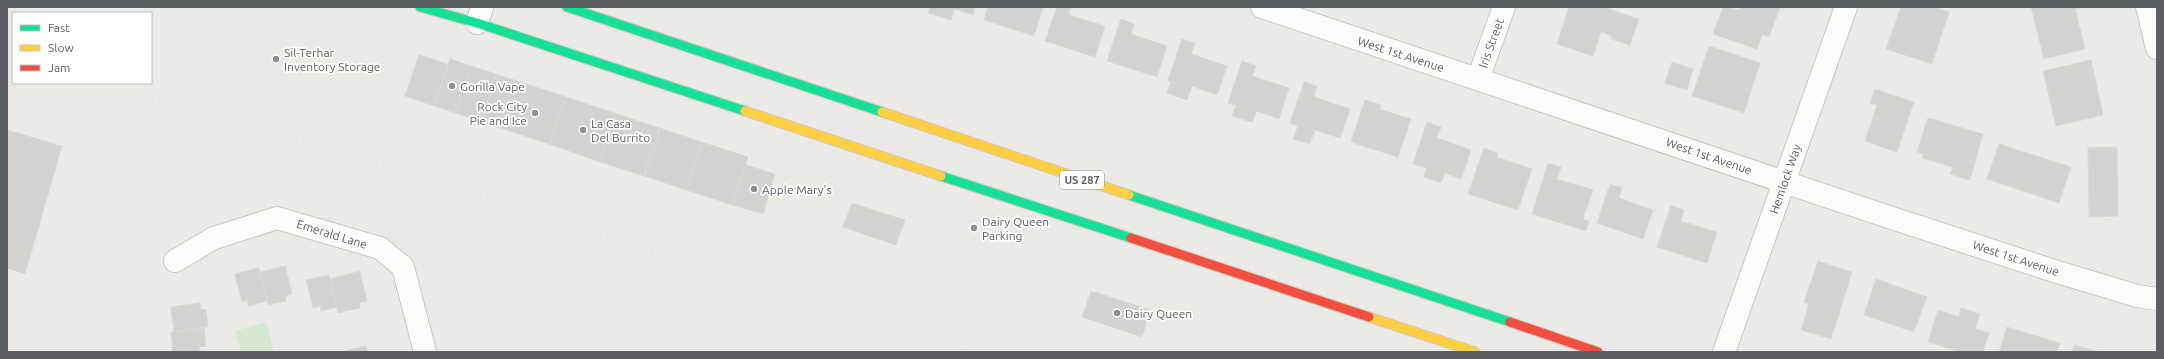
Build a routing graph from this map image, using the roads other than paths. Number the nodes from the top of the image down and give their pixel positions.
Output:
1 (420, 7) edge
2 (567, 7) edge
3 (1262, 7) edge
4 (1504, 7) edge
5 (1846, 7) edge
6 (2147, 7) edge
7 (479, 15) edge
8 (2157, 48) edge
9 (1478, 79) junction
10 (1784, 182) junction
11 (176, 261) dead end
12 (2157, 299) edge
13 (425, 352) edge
14 (1475, 352) edge
15 (1598, 352) edge
16 (1724, 352) edge

1 - 7 main road
2 - 15 main road, US 287
3 - 9 street, West 1st Avenue
4 - 9 street, Iris Street
5 - 10 street, Hemlock Way
6 - 8 street
7 - 14 main road
9 - 10 street, West 1st Avenue
10 - 12 street, West 1st Avenue
10 - 16 street, Hemlock Way
11 - 13 street, Emerald Lane

